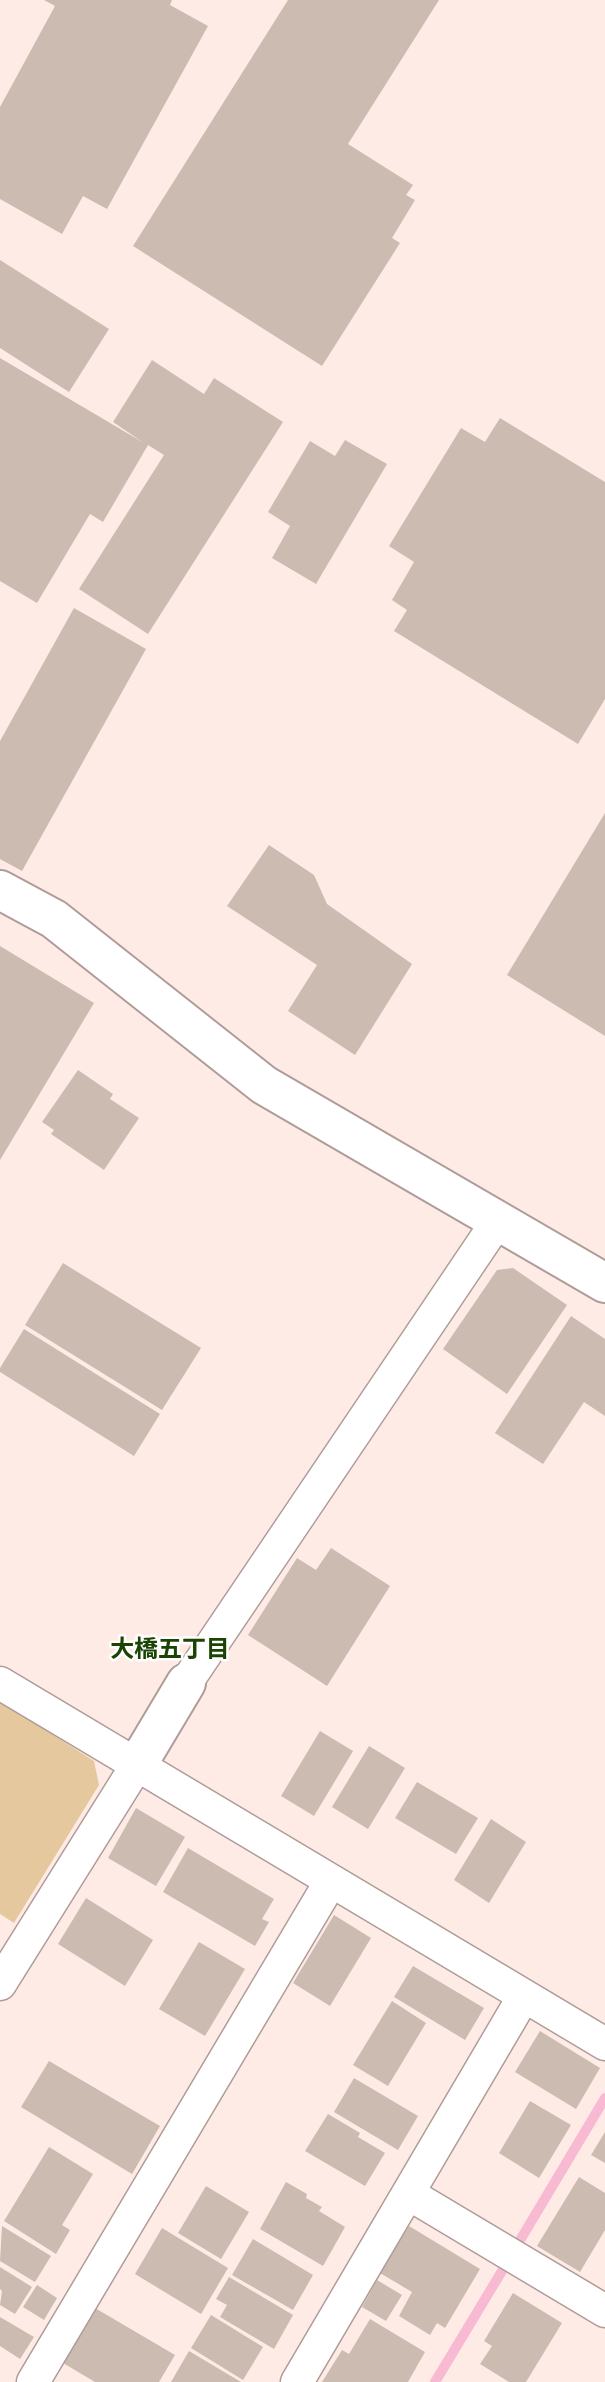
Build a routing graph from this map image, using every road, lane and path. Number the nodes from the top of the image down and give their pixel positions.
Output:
1 (0, 890) edge
2 (497, 1222) junction
3 (605, 1283) edge
4 (0, 1683) edge
5 (186, 1684) joint
6 (137, 1765) junction
7 (331, 1881) junction
8 (0, 1984) edge
9 (524, 1996) junction
10 (605, 2043) edge
11 (409, 2194) junction
12 (605, 2311) edge
13 (33, 2382) edge
14 (297, 2382) edge

1 - 2 street
2 - 3 street
2 - 5 street
4 - 6 street
5 - 6 street
6 - 7 street
6 - 8 street
7 - 9 street
7 - 13 street
9 - 10 street
9 - 11 street
11 - 12 street
11 - 14 street

